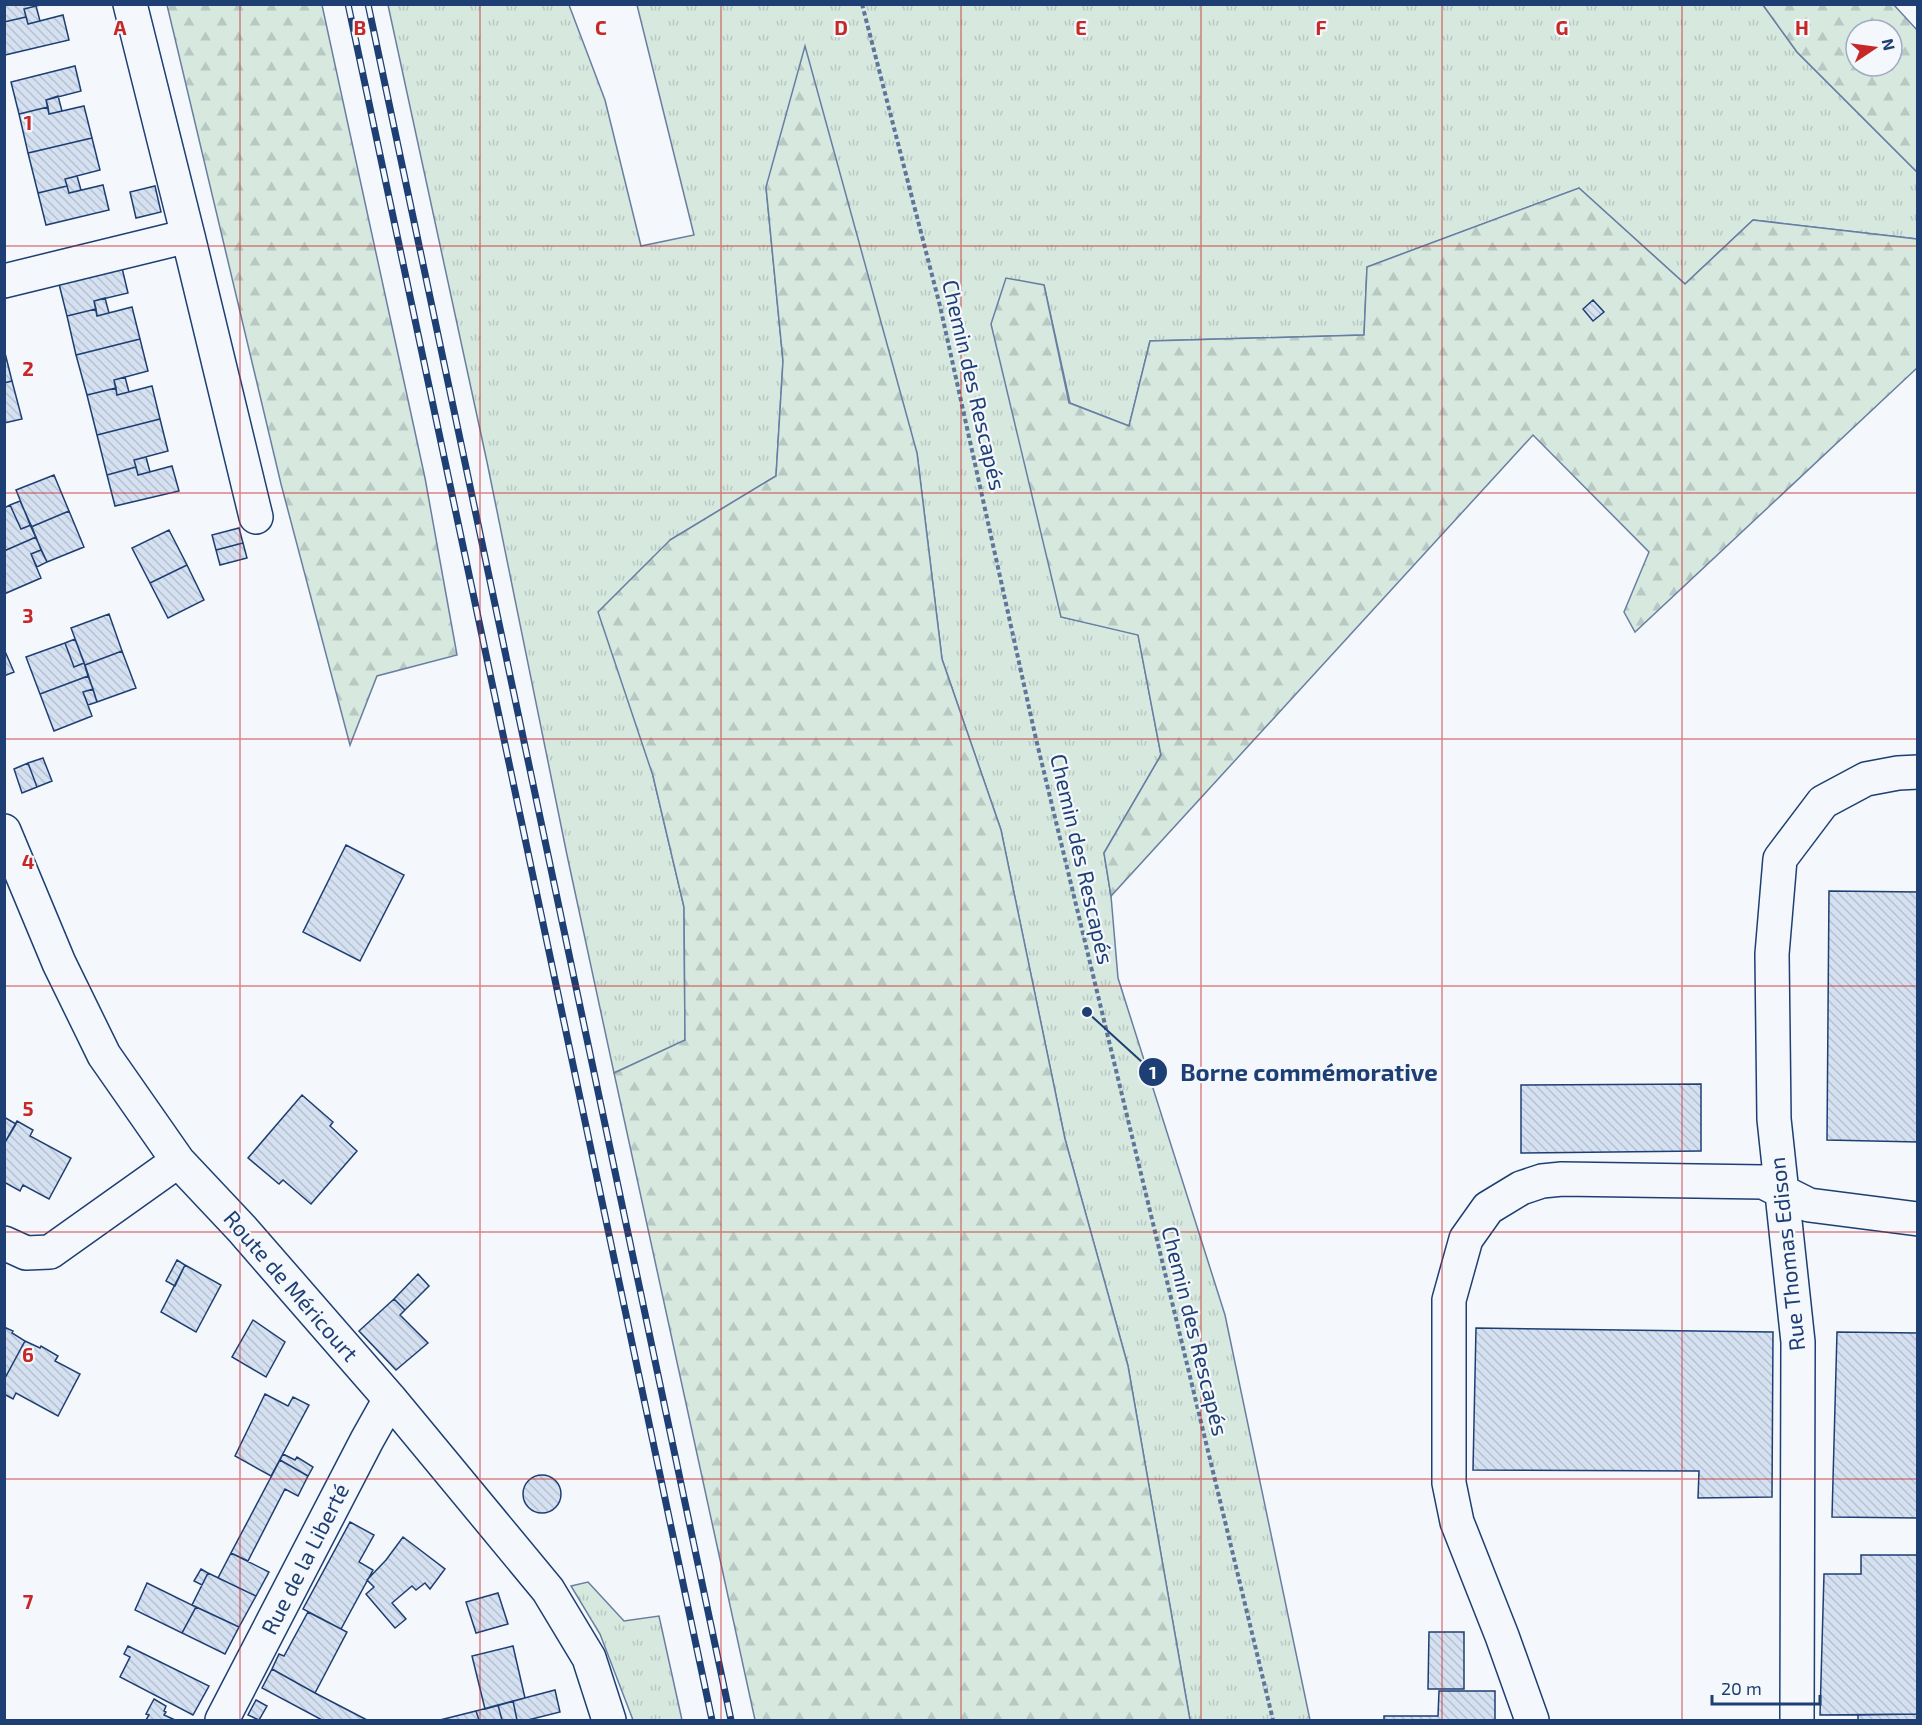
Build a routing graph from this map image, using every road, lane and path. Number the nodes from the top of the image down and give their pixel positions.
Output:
1 (130, 4) edge
2 (862, 4) edge
3 (188, 236) junction
4 (4, 281) edge
5 (256, 517) dead end
6 (1917, 772) edge
7 (4, 831) edge
8 (178, 1161) junction
9 (1780, 1191) junction
10 (1917, 1219) edge
11 (4, 1243) edge
12 (390, 1399) junction
13 (222, 1720) edge
14 (609, 1720) edge
15 (1273, 1720) edge
16 (1532, 1720) edge
17 (1797, 1720) edge

1 - 3 street
2 - 15 path, Chemin des Rescapés
3 - 4 street
3 - 5 street
6 - 9 street, Rue Thomas Edison
7 - 8 street, Route de Méricourt
8 - 11 street
8 - 12 street, Route de Méricourt
9 - 10 street
9 - 16 street
9 - 17 street, Rue Thomas Edison
12 - 13 street, Rue de la Liberté
12 - 14 street, Route de Méricourt

